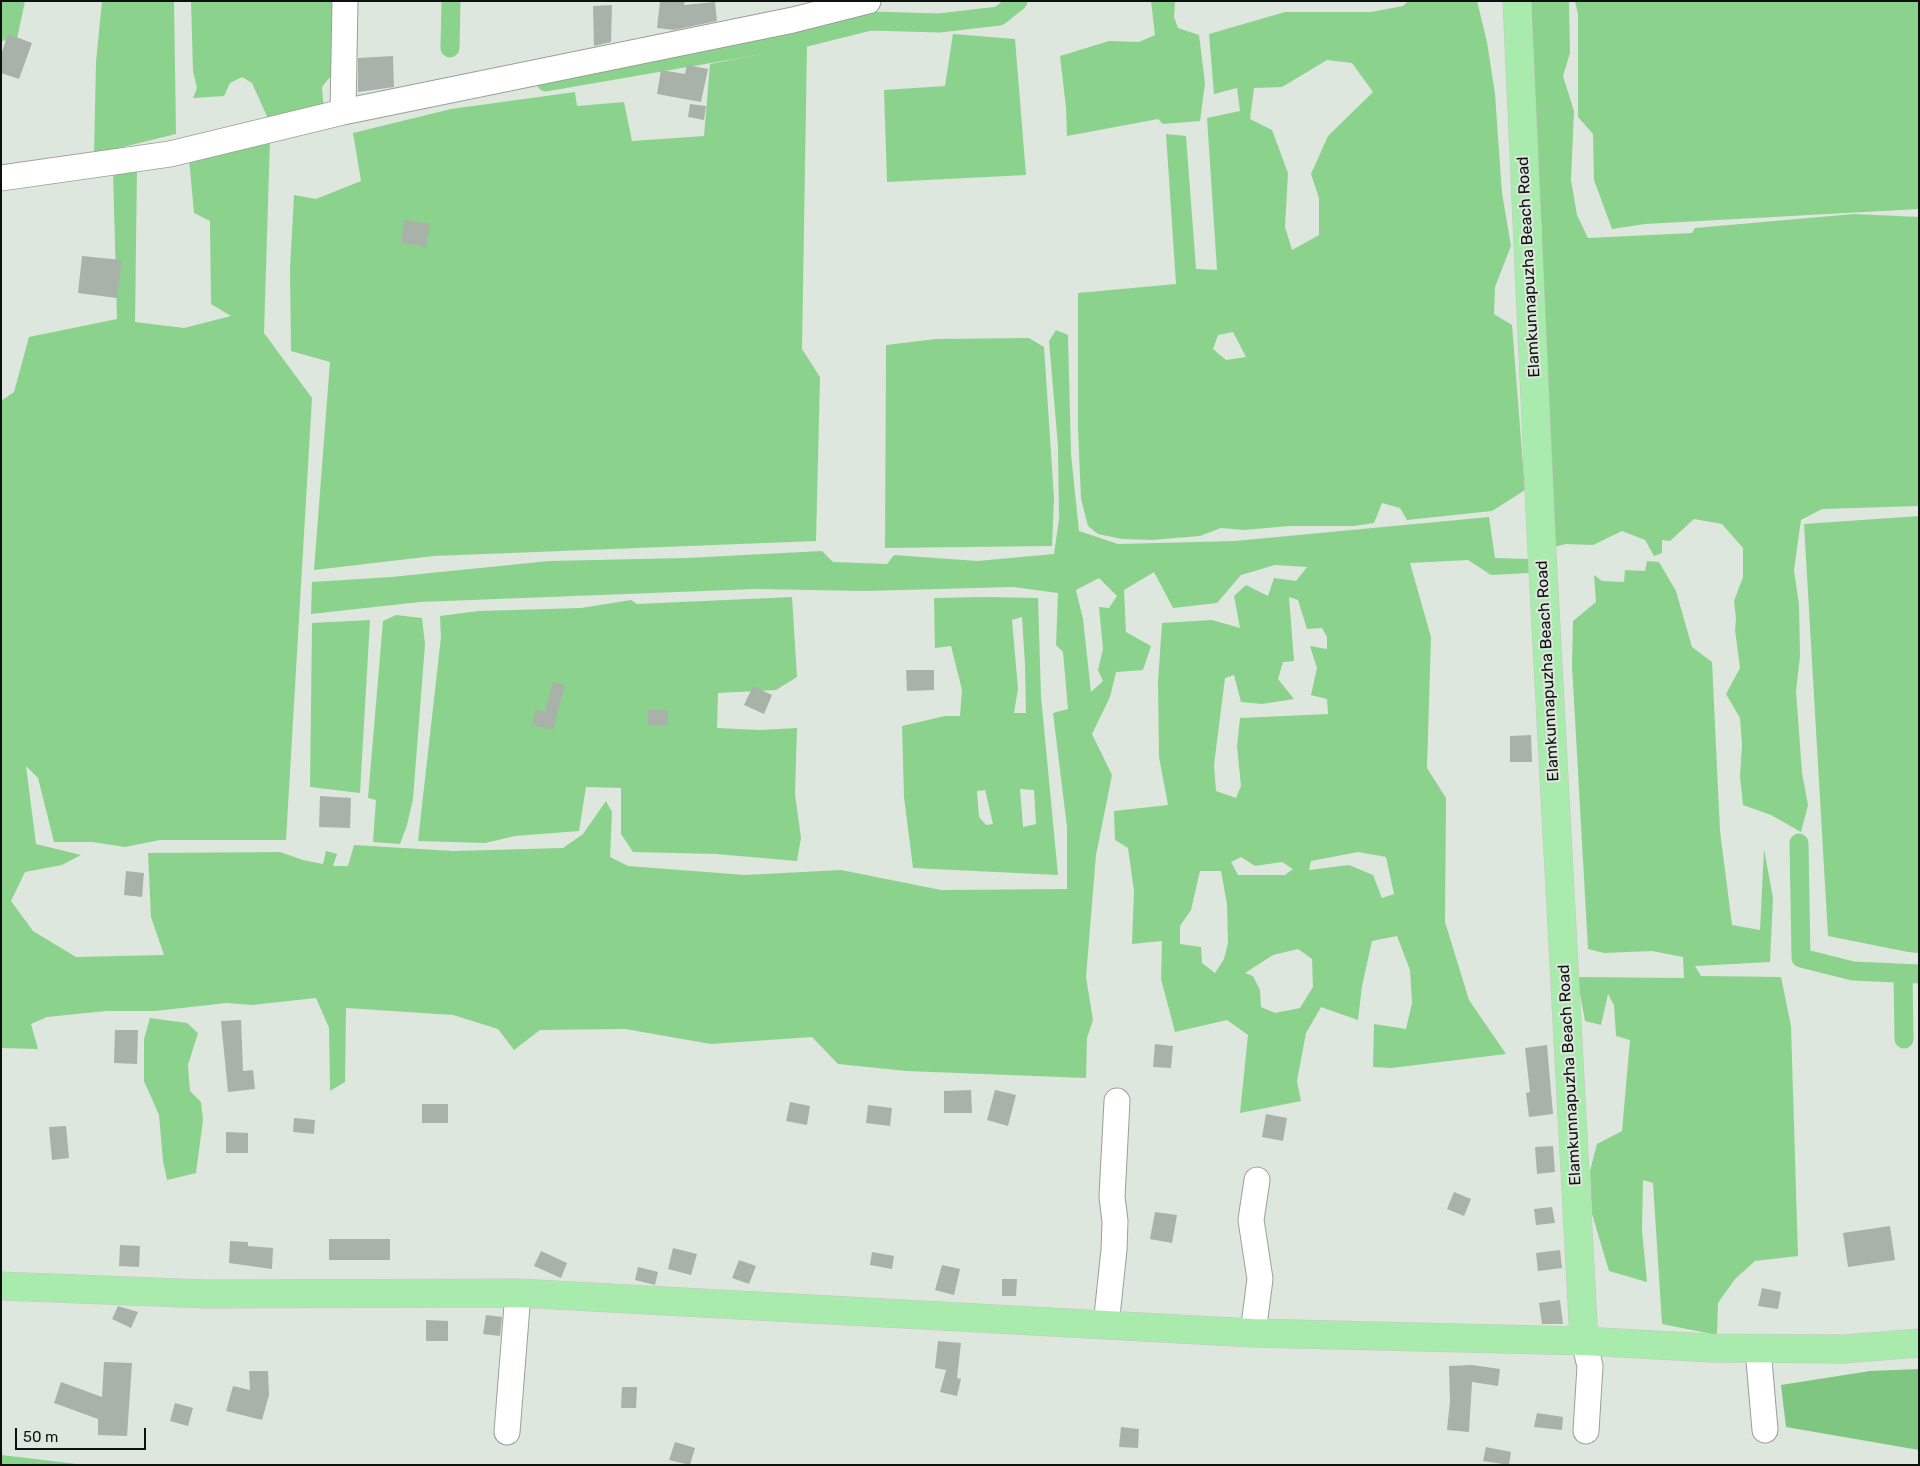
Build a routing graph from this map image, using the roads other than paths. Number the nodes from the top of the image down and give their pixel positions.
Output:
1 (344, 1) edge
2 (868, 1) edge
3 (1516, 1) edge
4 (343, 112) junction
5 (1, 178) edge
6 (1117, 1101) dead end
7 (1257, 1180) dead end
8 (1, 1286) edge
9 (518, 1293) junction
10 (1106, 1325) junction
11 (1253, 1333) junction
12 (1584, 1341) junction
13 (1919, 1343) edge
14 (1758, 1349) junction
15 (1765, 1430) dead end
16 (1586, 1431) dead end
17 (507, 1432) dead end

1 - 4 street
2 - 4 street
3 - 12 main road, Elamkunnapuzha Beach Road
4 - 5 street
6 - 10 street
7 - 11 street
8 - 9 main road
9 - 10 main road
9 - 17 street
10 - 11 main road
11 - 12 main road
12 - 14 main road
12 - 16 street
13 - 14 main road
14 - 15 street

